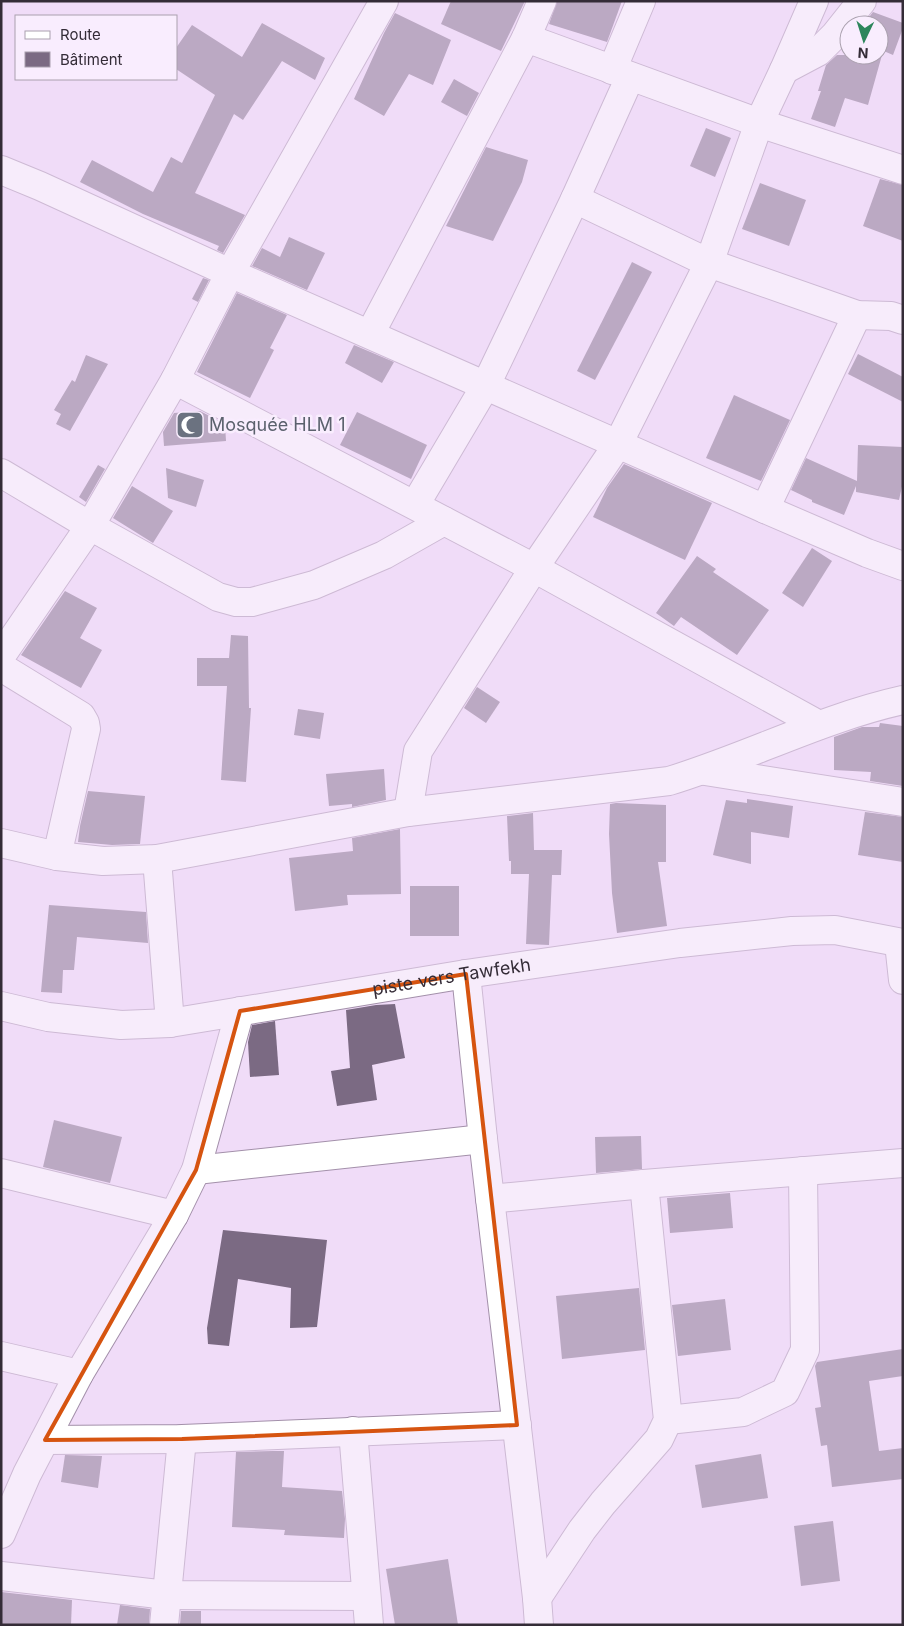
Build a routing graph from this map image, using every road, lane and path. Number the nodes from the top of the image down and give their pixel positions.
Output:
1 (384, 1) edge
2 (542, 1) edge
3 (641, 1) edge
4 (814, 1) edge
5 (862, 1) edge
6 (526, 38) junction
7 (784, 70) junction
8 (621, 74) junction
9 (759, 122) junction
10 (1, 170) edge
11 (903, 170) edge
12 (575, 199) junction
13 (709, 263) junction
14 (230, 273) junction
15 (857, 315) junction
16 (903, 320) edge
17 (370, 334) junction
18 (175, 380) junction
19 (486, 385) junction
20 (618, 444) junction
21 (1, 473) edge
22 (414, 505) junction
23 (765, 509) junction
24 (444, 521) junction
25 (90, 526) junction
26 (903, 566) edge
27 (534, 568) junction
28 (1, 656) edge
29 (1, 667) edge
30 (903, 700) edge
31 (819, 725) junction
32 (704, 770) junction
33 (903, 802) edge
34 (408, 812) junction
35 (1, 844) edge
36 (56, 856) junction
37 (158, 859) junction
38 (901, 943) edge
39 (466, 974) junction
40 (903, 980) edge
41 (1, 1006) edge
42 (240, 1011) junction
43 (170, 1022) junction
44 (483, 1138) junction
45 (903, 1163) edge
46 (196, 1170) junction
47 (802, 1171) junction
48 (1, 1173) edge
49 (644, 1184) junction
50 (490, 1199) junction
51 (174, 1215) junction
52 (1, 1356) edge
53 (79, 1374) junction
54 (668, 1420) junction
55 (517, 1425) junction
56 (353, 1432) junction
57 (182, 1439) junction
58 (45, 1440) junction
59 (1, 1534) edge
60 (1, 1576) edge
61 (168, 1595) junction
62 (366, 1596) junction
63 (538, 1612) edge
64 (164, 1625) edge
65 (369, 1625) edge

1 - 14 street
2 - 6 street
3 - 8 street
4 - 7 street
5 - 7 street
6 - 8 street
6 - 17 street
7 - 9 street
8 - 9 street
8 - 12 street
9 - 11 street
9 - 13 street
10 - 14 street
12 - 13 street
12 - 19 street
13 - 15 street
13 - 20 street
14 - 17 street
14 - 18 street
15 - 16 street
15 - 23 street
17 - 19 street
18 - 22 street
18 - 25 street
19 - 20 street
19 - 22 street
20 - 23 street
20 - 27 street
21 - 25 street
22 - 24 street
23 - 26 street
24 - 25 street
24 - 27 street
25 - 28 street
27 - 31 street
27 - 34 street
29 - 36 street
30 - 31 street
31 - 32 street
32 - 33 street
32 - 34 street
34 - 37 street
35 - 36 street
36 - 37 street
37 - 43 street
38 - 39 street, piste vers Tawfekh
38 - 40 street
39 - 42 street, piste vers Tawfekh
39 - 44 street
41 - 43 street, piste vers Tawfekh
42 - 43 street, piste vers Tawfekh
42 - 46 street
44 - 46 street
44 - 50 street
45 - 47 street
46 - 51 street
47 - 49 street
47 - 54 street
48 - 51 street
49 - 50 street
49 - 54 street
50 - 55 street
51 - 53 street
52 - 53 street
53 - 58 street
54 - 63 street
55 - 56 street
55 - 63 street
56 - 57 street
56 - 62 street
57 - 58 street
57 - 61 street
58 - 59 street
60 - 61 street
61 - 62 street
61 - 64 street
62 - 65 street

